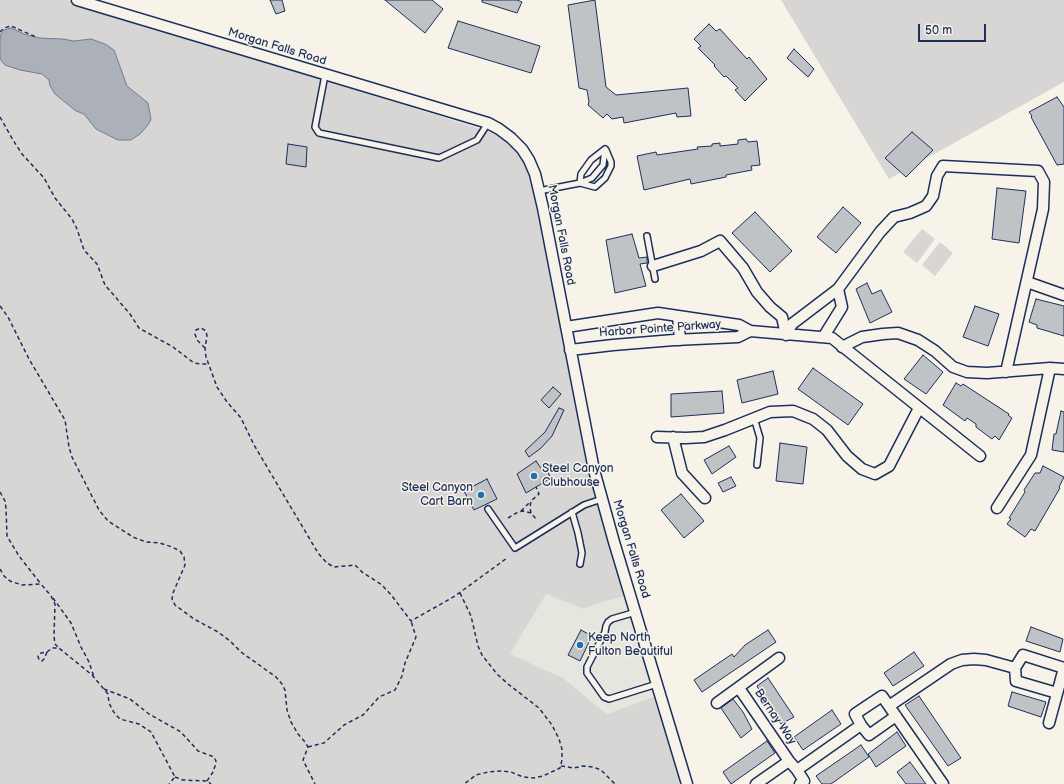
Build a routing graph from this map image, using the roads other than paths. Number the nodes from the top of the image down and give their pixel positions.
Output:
1 (77, 0) edge
2 (325, 75) junction
3 (488, 123) junction
4 (605, 149) junction
5 (580, 183) junction
6 (539, 191) junction
7 (647, 236) dead end
8 (653, 266) junction
9 (655, 279) dead end
10 (1027, 282) junction
11 (838, 289) junction
12 (1064, 295) edge
13 (678, 316) junction
14 (707, 320) junction
15 (566, 327) junction
16 (750, 332) junction
17 (786, 335) junction
18 (824, 336) junction
19 (707, 338) junction
20 (680, 340) junction
21 (842, 347) junction
22 (570, 350) junction
23 (1050, 368) junction
24 (1064, 369) edge
25 (1006, 372) junction
26 (919, 408) junction
27 (754, 418) junction
28 (657, 437) dead end
29 (673, 437) junction
30 (980, 456) dead end
31 (757, 465) dead end
32 (705, 498) dead end
33 (602, 499) junction
34 (997, 508) dead end
35 (488, 509) dead end
36 (572, 512) junction
37 (580, 564) dead end
38 (636, 612) junction
39 (779, 658) dead end
40 (1015, 668) junction
41 (1064, 668) edge
42 (657, 684) junction
43 (739, 688) junction
44 (1056, 693) junction
45 (717, 703) dead end
46 (889, 706) junction
47 (896, 716) junction
48 (1049, 723) dead end
49 (861, 725) junction
50 (789, 761) junction
51 (797, 770) junction
52 (688, 784) edge
53 (756, 784) edge
54 (800, 784) edge
55 (943, 784) edge

1 - 2 street, Morgan Falls Road
2 - 3 street, Morgan Falls Road
2 - 3 lane
3 - 6 street, Morgan Falls Road
4 - 5 lane
4 - 5 lane
4 - 5 lane
5 - 6 lane
6 - 15 street, Morgan Falls Road
7 - 8 lane
8 - 9 lane
8 - 17 street
10 - 11 street
10 - 12 street
10 - 25 street
11 - 17 street
11 - 18 street
13 - 14 street, Harbor Pointe Parkway
13 - 15 street, Harbor Pointe Parkway
13 - 20 street
14 - 16 street, Harbor Pointe Parkway
14 - 19 street
15 - 22 street, Morgan Falls Road
16 - 17 street, Harbor Pointe Parkway
16 - 19 street, Harbor Pointe Parkway
17 - 18 street, Harbor Pointe Parkway
18 - 21 street
19 - 20 street, Harbor Pointe Parkway
20 - 22 street, Harbor Pointe Parkway
21 - 25 street
21 - 26 street
22 - 33 street, Morgan Falls Road
23 - 24 street
23 - 25 street
23 - 34 street
26 - 27 street
26 - 30 street
27 - 29 street
27 - 31 lane
28 - 29 street
29 - 32 street
33 - 36 lane
33 - 38 street, Morgan Falls Road
35 - 36 lane
36 - 37 lane
38 - 42 street, Morgan Falls Road
38 - 42 lane
39 - 43 street
40 - 41 street
40 - 44 street
40 - 46 street
41 - 44 street
42 - 52 street, Morgan Falls Road
43 - 45 street
43 - 50 street, Bernay Way
44 - 48 street
46 - 47 street
46 - 49 street
47 - 49 street
47 - 55 street
49 - 51 street
50 - 51 street, Bernay Way
50 - 53 street
51 - 54 street

